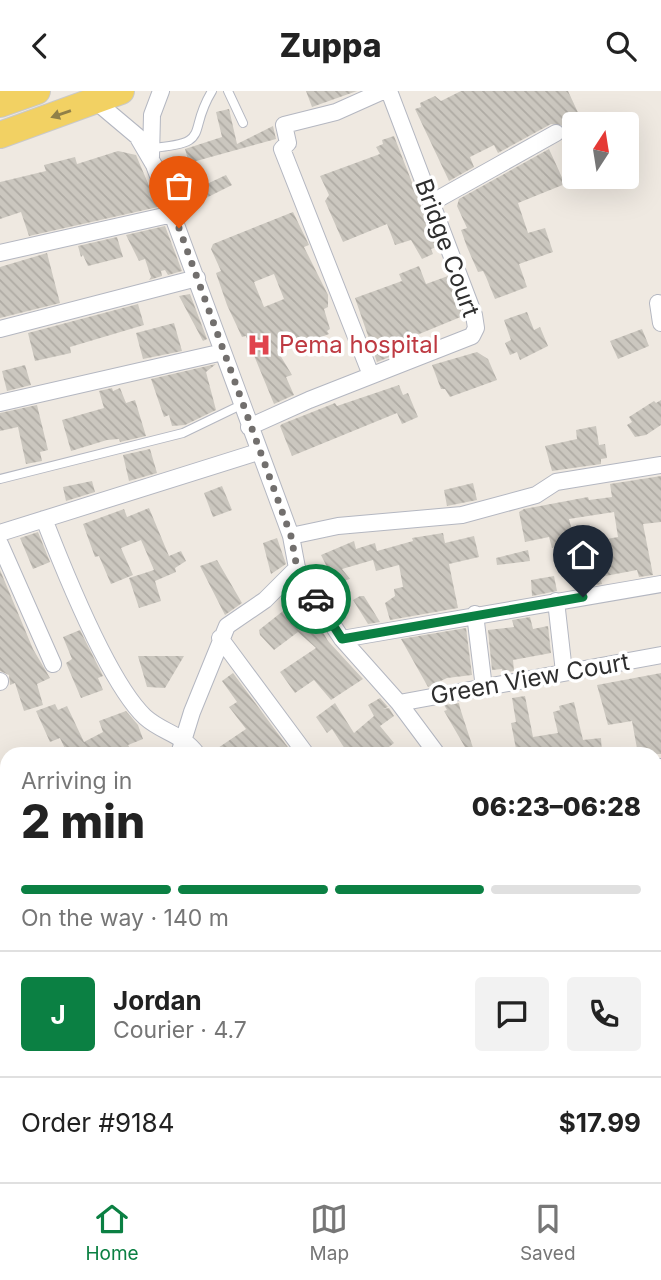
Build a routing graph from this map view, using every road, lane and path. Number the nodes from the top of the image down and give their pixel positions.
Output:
1 (37, 91) edge
2 (121, 91) edge
3 (161, 91) edge
4 (212, 91) edge
5 (228, 91) edge
6 (386, 91) edge
7 (92, 96) edge
8 (0, 104) edge
9 (243, 124) dead end
10 (556, 133) dead end
11 (0, 135) edge
12 (151, 154) junction
13 (431, 203) junction
14 (173, 213) junction
15 (0, 253) edge
16 (197, 278) junction
17 (658, 303) dead end
18 (661, 323) edge
19 (0, 329) edge
20 (223, 352) junction
21 (372, 375) junction
22 (0, 404) edge
23 (241, 404) junction
24 (249, 427) junction
25 (258, 452) junction
26 (661, 465) edge
27 (0, 479) edge
28 (44, 519) junction
29 (0, 533) edge
30 (291, 536) junction
31 (0, 544) edge
32 (297, 568) junction
33 (661, 584) edge
34 (556, 601) junction
35 (475, 614) junction
36 (220, 638) junction
37 (342, 639) junction
38 (661, 655) edge
39 (53, 664) dead end
40 (564, 672) junction
41 (484, 688) junction
42 (399, 703) junction
43 (182, 747) edge
44 (301, 747) edge
45 (432, 747) edge

1 - 8 main road
2 - 7 main road
3 - 12 street
4 - 12 lane
5 - 9 lane
6 - 13 street, Bridge Court
6 - 21 street
7 -> 11 main road
7 - 12 street
10 - 13 street
12 - 14 street
13 - 21 street, Bridge Court
14 - 15 street
14 - 16 street
16 - 19 street
16 - 20 street
17 - 18 street
20 - 22 street
20 - 23 street
21 - 24 street, Bridge Court
23 - 24 street
23 - 27 lane
24 - 25 street
25 - 28 street
25 - 30 street
26 - 30 street
28 - 29 street
28 - 43 street
30 - 32 street
31 - 39 street
32 - 36 street
32 - 37 street
33 - 34 street
34 - 35 street
34 - 40 street
35 - 37 street
35 - 41 street
36 - 43 street
36 - 44 street
37 - 42 street
38 - 40 street, Green View Court
40 - 41 street, Green View Court
41 - 42 street, Green View Court
42 - 45 street

